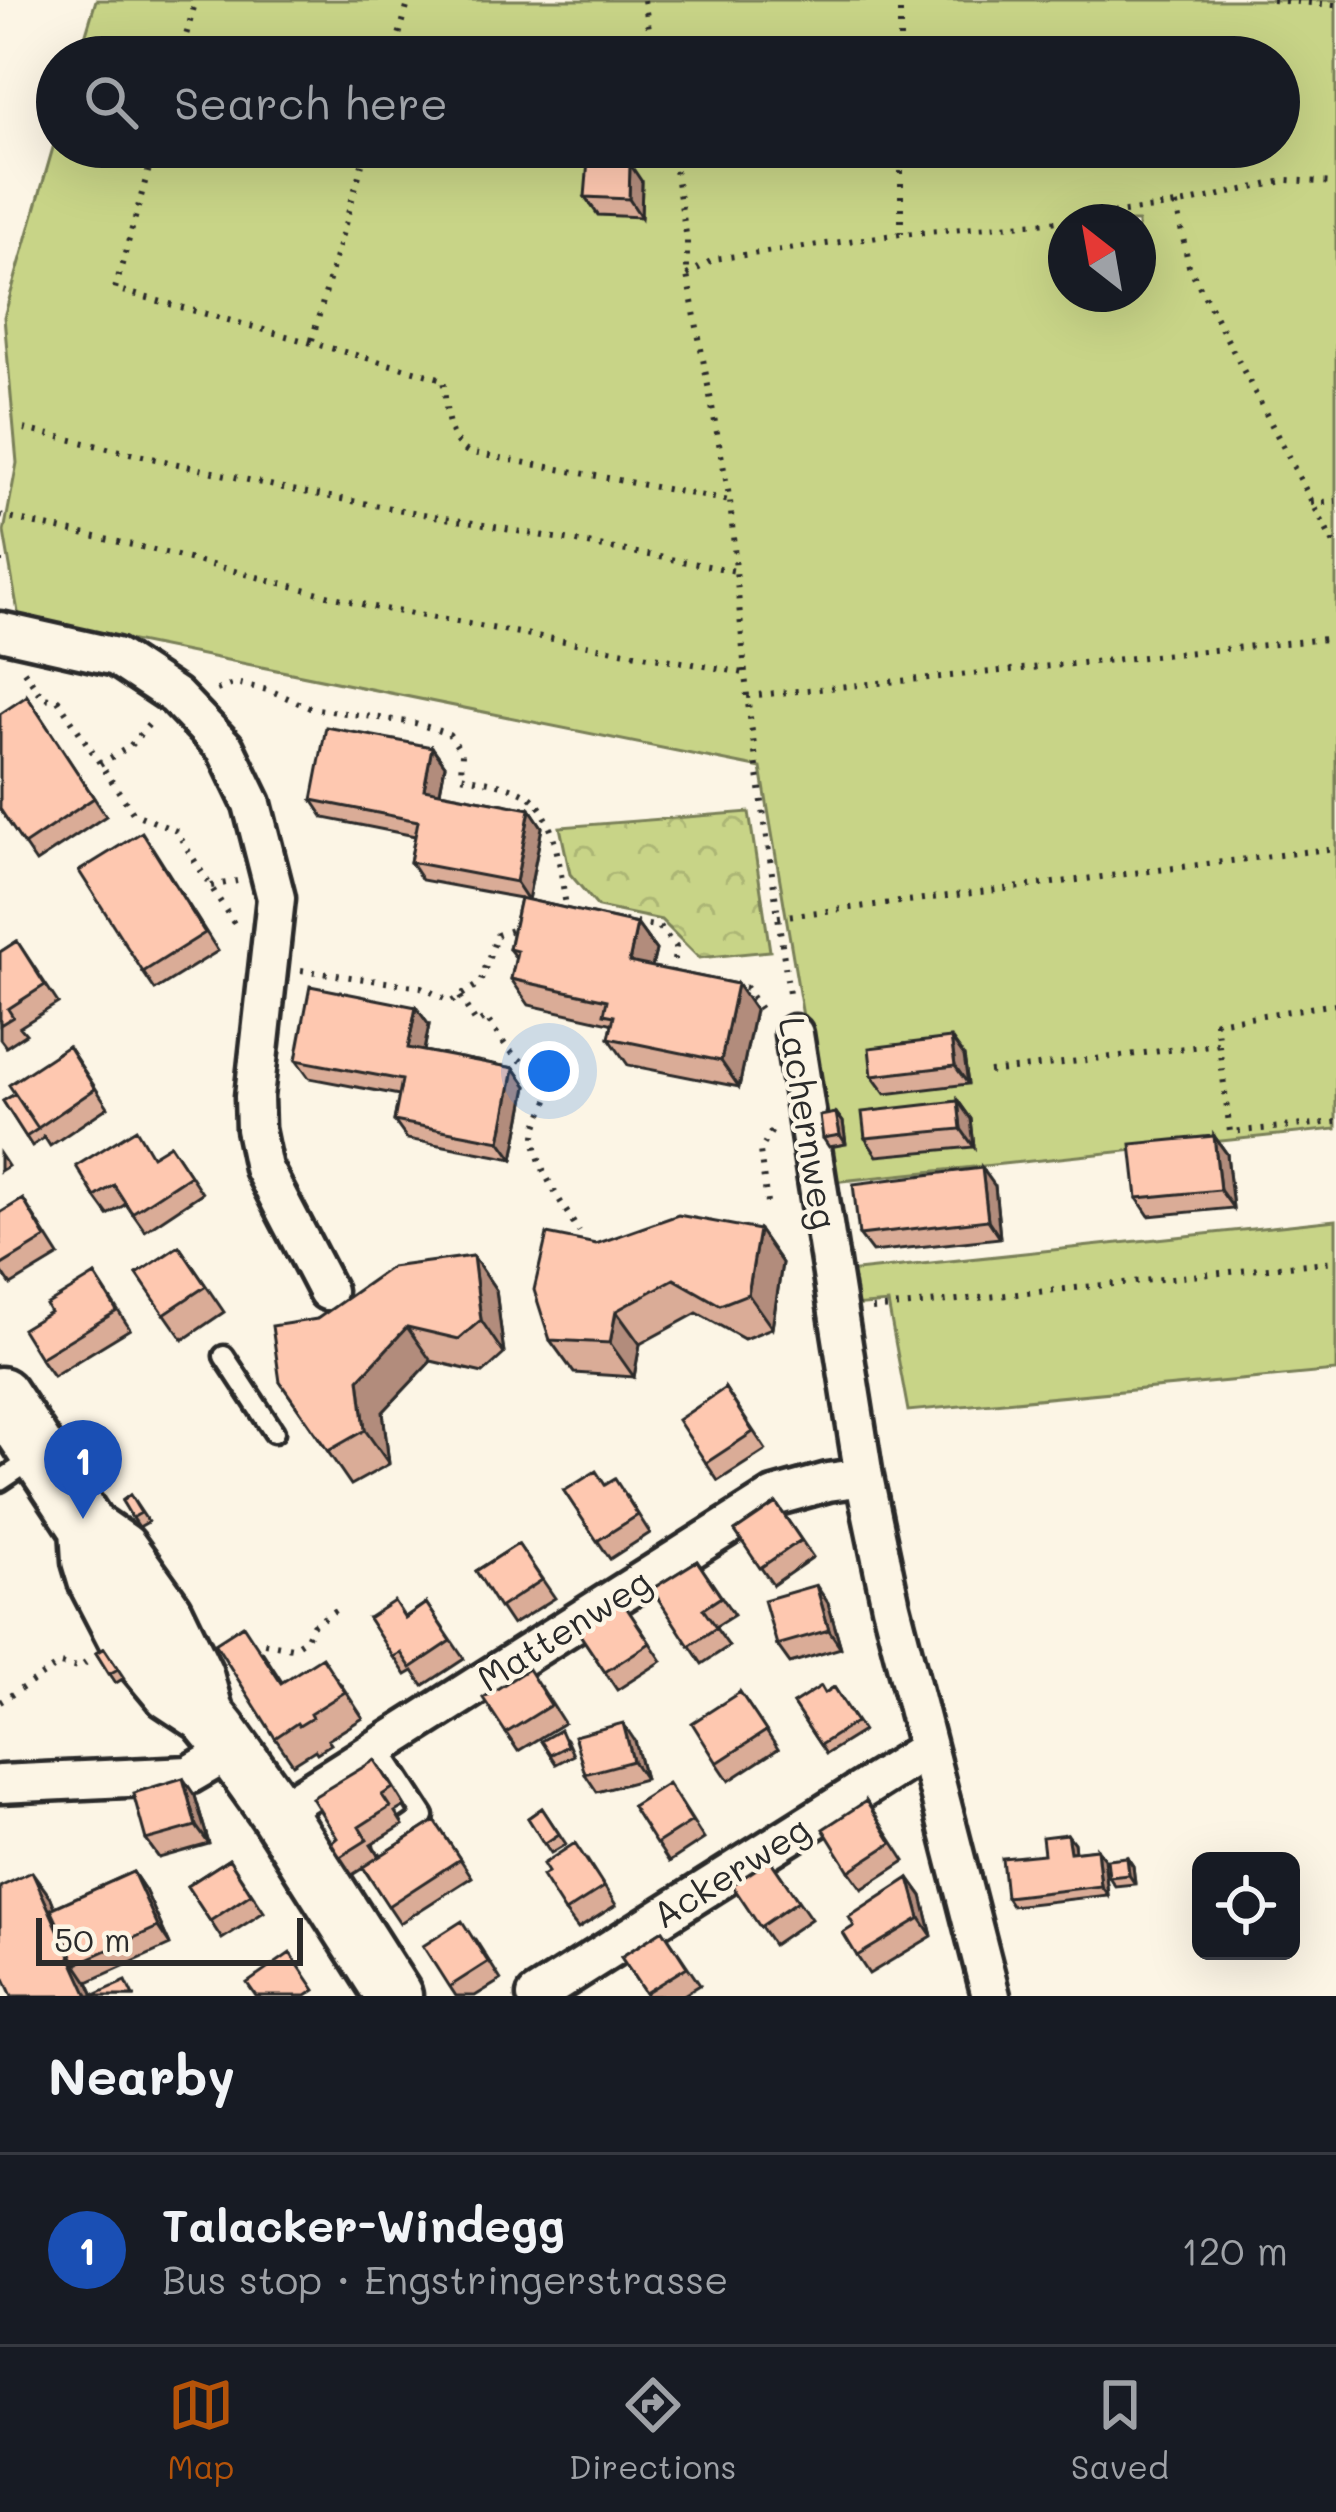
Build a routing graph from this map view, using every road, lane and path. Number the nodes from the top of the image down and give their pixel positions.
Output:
1 (196, 0) edge
2 (409, 0) edge
3 (644, 0) edge
4 (900, 0) edge
5 (1272, 0) edge
6 (1336, 5) edge
7 (186, 36) edge
8 (398, 36) edge
9 (650, 36) edge
10 (900, 36) edge
11 (148, 168) edge
12 (361, 168) edge
13 (675, 168) edge
14 (901, 168) edge
15 (1336, 183) edge
16 (1176, 205) junction
17 (901, 234) junction
18 (687, 275) junction
19 (311, 341) junction
20 (24, 429) dead end
21 (1336, 500) edge
22 (730, 501) junction
23 (1311, 503) junction
24 (0, 516) edge
25 (1336, 548) edge
26 (0, 560) edge
27 (736, 571) junction
28 (0, 572) edge
29 (1336, 638) edge
30 (9, 647) edge
31 (744, 673) junction
32 (747, 696) junction
33 (182, 704) junction
34 (100, 764) junction
35 (1336, 848) edge
36 (778, 917) junction
37 (550, 918) edge
38 (613, 919) edge
39 (532, 923) edge
40 (269, 977) junction
41 (691, 977) edge
42 (728, 984) edge
43 (460, 997) junction
44 (1336, 1004) edge
45 (781, 1033) junction
46 (1218, 1044) junction
47 (989, 1072) dead end
48 (777, 1122) dead end
49 (1336, 1122) edge
50 (767, 1204) dead end
51 (579, 1232) dead end
52 (1336, 1261) edge
53 (327, 1292) dead end
54 (838, 1312) junction
55 (224, 1356) dead end
56 (0, 1395) edge
57 (274, 1432) dead end
58 (20, 1468) edge
59 (864, 1477) junction
60 (340, 1606) dead end
61 (244, 1651) edge
62 (94, 1658) edge
63 (0, 1702) edge
64 (219, 1732) junction
65 (379, 1748) junction
66 (926, 1749) junction
67 (0, 1784) edge
68 (277, 1812) junction
69 (384, 1844) dead end
70 (394, 1996) edge
71 (536, 1996) edge
72 (992, 1996) edge

1 - 7 path
2 - 8 path
3 - 9 path
4 - 10 path
5 - 6 path
11 - 19 path
12 - 19 path
13 - 18 path, Lachernweg
14 - 17 path
15 - 16 path
16 - 17 path
16 - 23 path
17 - 18 path
18 - 22 path, Lachernweg
19 - 22 path
20 - 27 path
21 - 23 path
22 - 27 path, Lachernweg
23 - 25 path
24 - 31 path
26 - 28 path
27 - 31 path, Lachernweg
29 - 32 path
30 - 33 street
30 - 34 path
31 - 32 path, Lachernweg
32 - 36 path, Lachernweg
33 - 34 path
33 - 37 path
33 - 40 street
34 - 40 path
35 - 36 path
36 - 45 path, Lachernweg
38 - 41 path
39 - 43 path
40 - 43 path
40 - 53 street
42 - 45 path
43 - 51 path
44 - 46 path
45 - 54 street, Lachernweg
46 - 47 path
46 - 49 path
48 - 50 path
52 - 54 path
54 - 59 street, Lachernweg
55 - 57 lane
56 - 58 main road
58 - 64 main road
59 - 65 street, Mattenweg
59 - 66 street, Lachernweg
60 - 61 path
62 - 63 path
64 - 67 street
64 - 68 main road
65 - 68 street, Mattenweg
65 - 69 lane
66 - 71 street, Ackerweg
66 - 72 street, Lachernweg
68 - 70 main road

